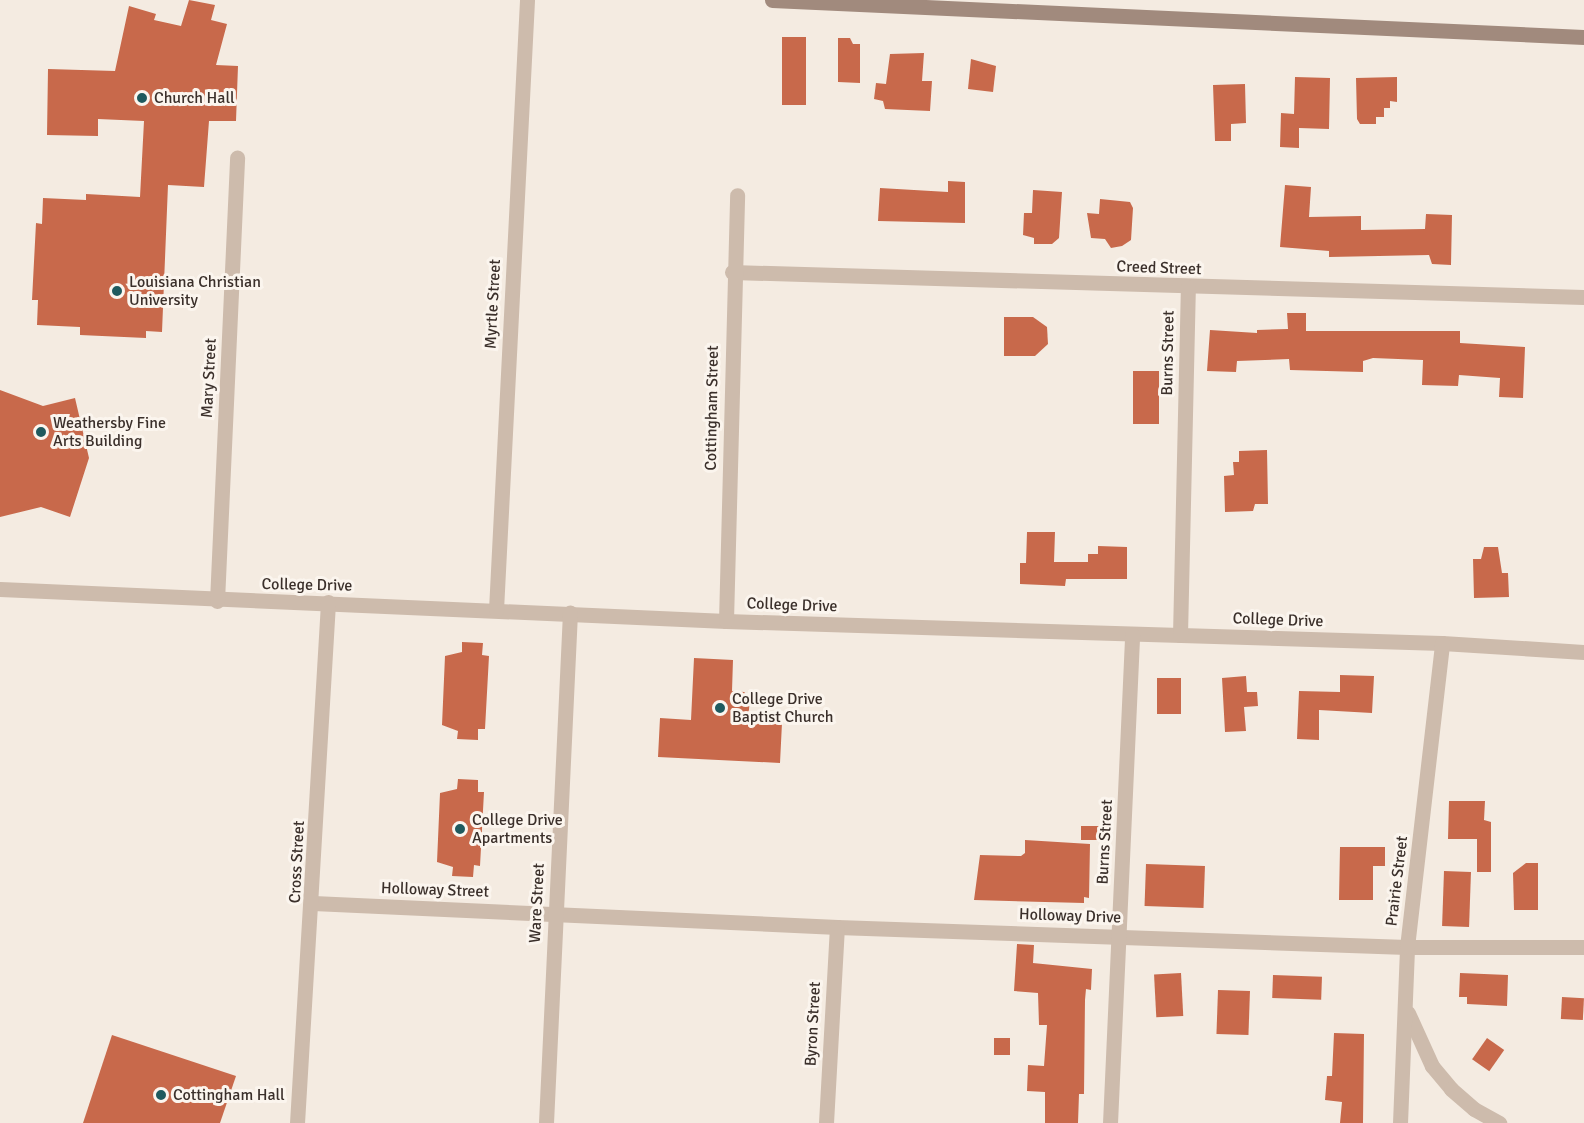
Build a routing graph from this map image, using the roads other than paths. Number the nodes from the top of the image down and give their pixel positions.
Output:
1 (527, 0) edge
2 (772, 0) edge
3 (1584, 37) edge
4 (237, 157) dead end
5 (737, 195) dead end
6 (732, 272) junction
7 (1188, 287) junction
8 (1584, 297) edge
9 (0, 589) edge
10 (217, 601) junction
11 (328, 602) junction
12 (496, 610) junction
13 (570, 613) junction
14 (726, 621) junction
15 (1132, 634) junction
16 (1179, 635) junction
17 (1442, 643) junction
18 (1584, 652) edge
19 (313, 903) junction
20 (555, 912) junction
21 (837, 927) junction
22 (1118, 936) junction
23 (1407, 946) junction
24 (1584, 948) edge
25 (1406, 1004) junction
26 (297, 1123) edge
27 (546, 1123) edge
28 (826, 1123) edge
29 (1110, 1123) edge
30 (1400, 1123) edge
31 (1499, 1123) edge

1 - 12 street, Myrtle Street
2 - 3 main road
4 - 10 street, Mary Street
5 - 6 street, Cottingham Street
6 - 7 street, Creed Street
6 - 14 street, Cottingham Street
7 - 8 street, Creed Street
7 - 16 street, Burns Street
9 - 10 street, College Drive
10 - 11 street, College Drive
11 - 12 street, College Drive
11 - 19 street, Cross Street
12 - 13 street, College Drive
13 - 14 street, College Drive
13 - 20 street, Ware Street
14 - 15 street, College Drive
15 - 16 street, College Drive
15 - 22 street, Burns Street
16 - 17 street, College Drive
17 - 18 street, College Drive
17 - 23 street, Prairie Street
19 - 20 street, Holloway Street
19 - 26 street, Cross Street
20 - 21 street, Holloway Drive
20 - 27 street, Ware Street
21 - 22 street, Holloway Drive
21 - 28 street, Byron Street
22 - 23 street, Holloway Drive
22 - 29 street, Burns Street
23 - 24 street, Holloway Drive
23 - 25 street, Prairie Street
25 - 30 street, Prairie Street
25 - 31 street

